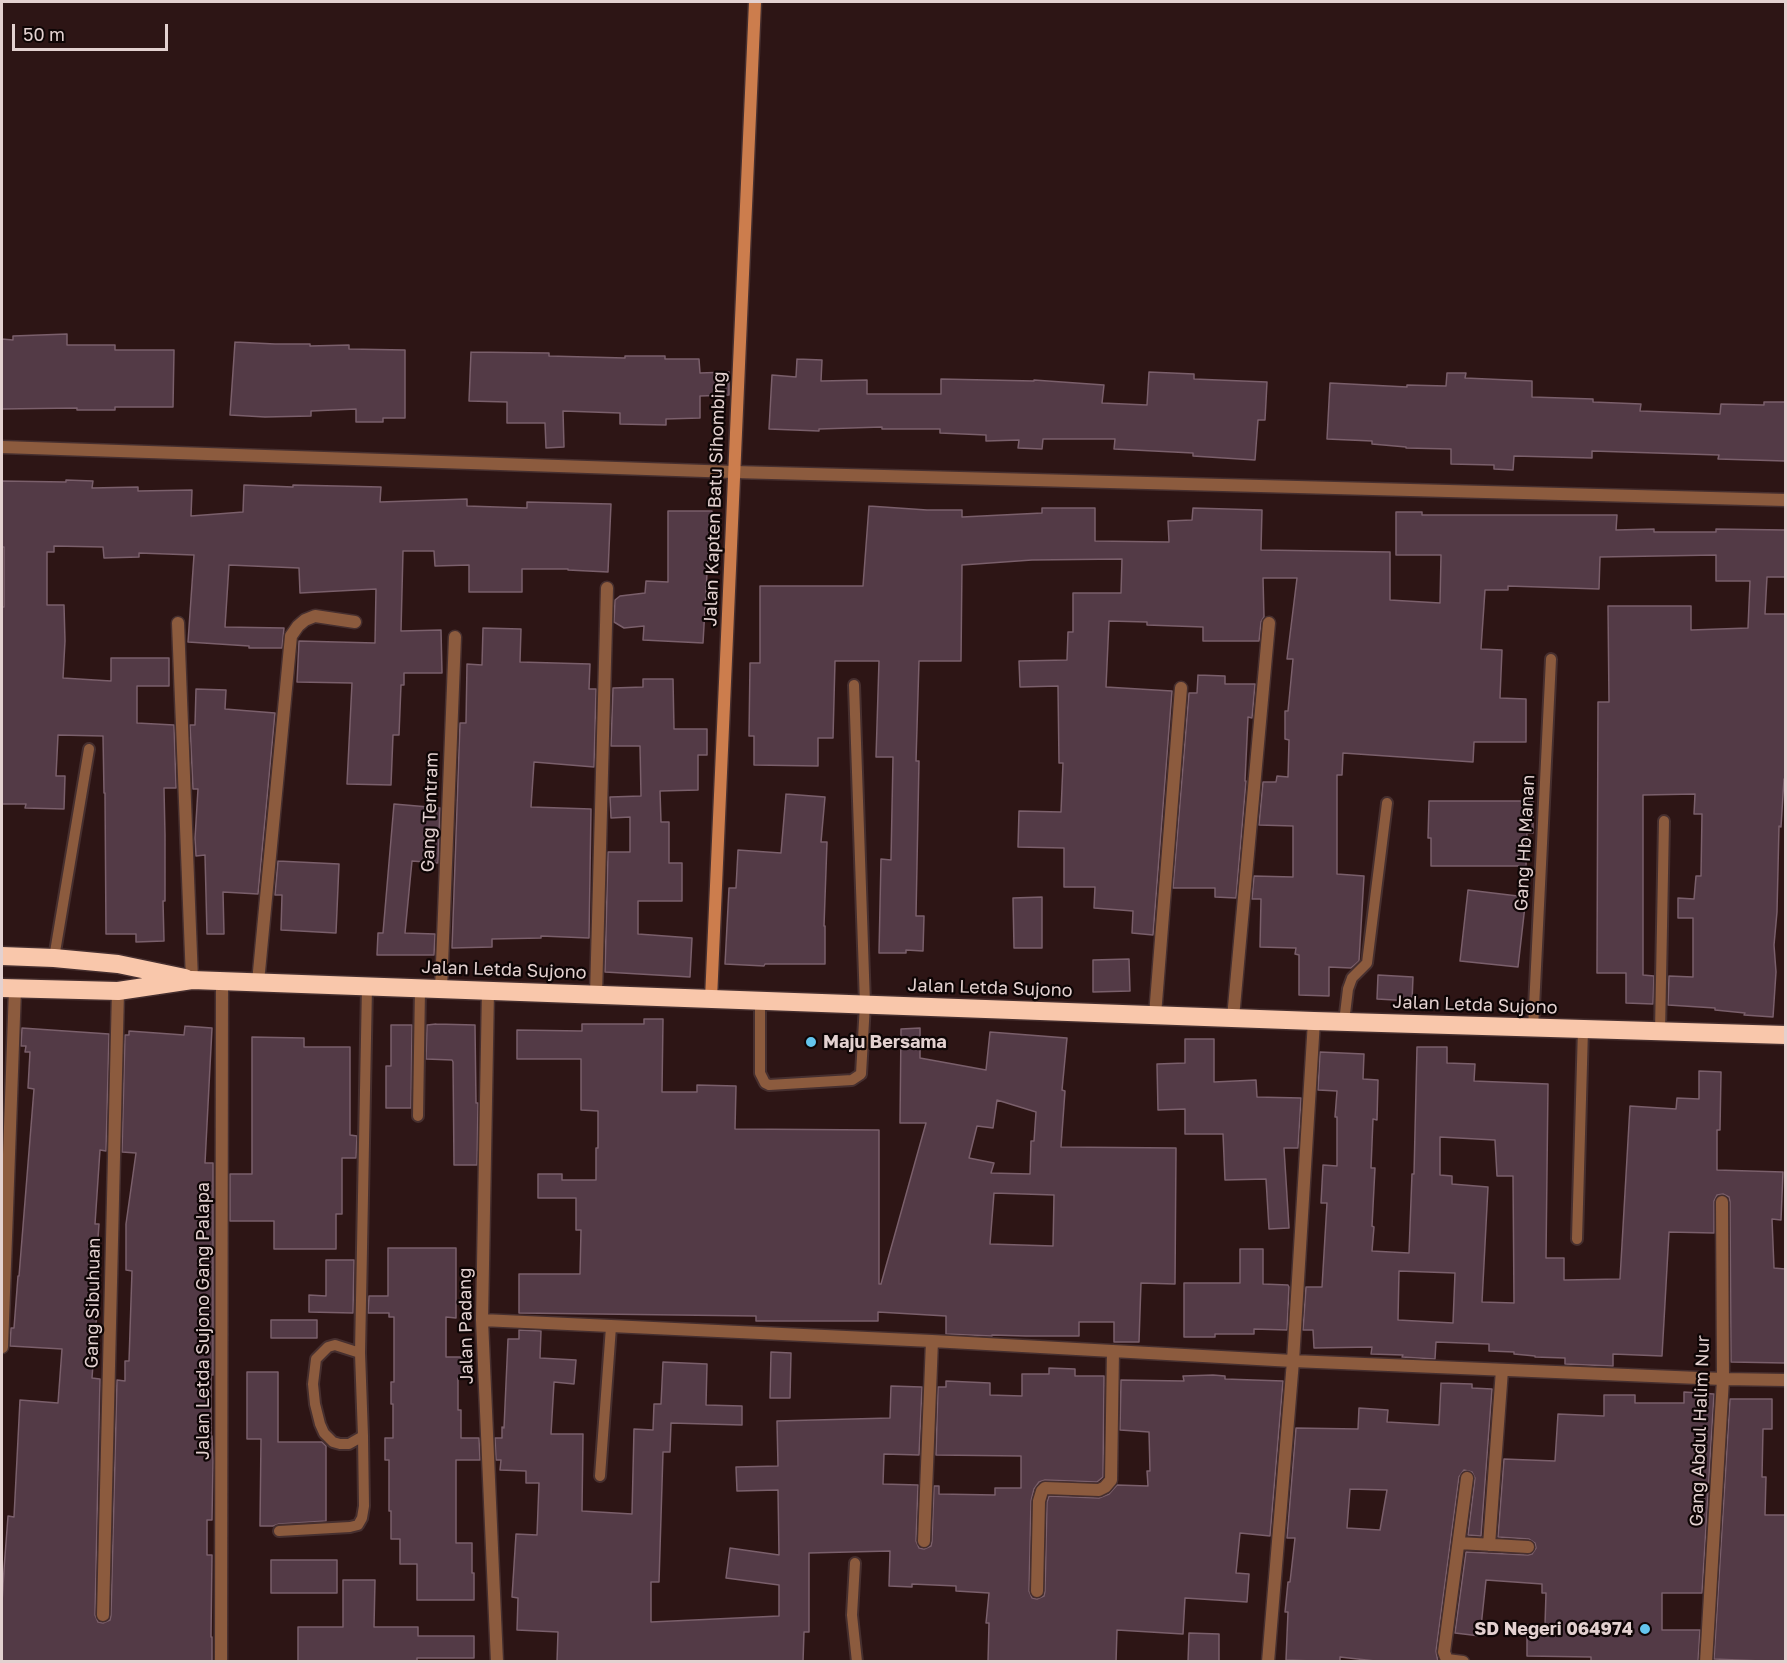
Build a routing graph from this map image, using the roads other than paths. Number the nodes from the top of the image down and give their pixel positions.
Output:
1 (754, 2) edge
2 (2, 447) edge
3 (734, 472) junction
4 (1785, 500) edge
5 (607, 588) dead end
6 (355, 622) dead end
7 (178, 623) dead end
8 (1269, 623) dead end
9 (455, 637) dead end
10 (1551, 659) dead end
11 (854, 685) dead end
12 (1181, 688) dead end
13 (89, 749) dead end
14 (1387, 803) dead end
15 (1664, 821) dead end
16 (2, 956) edge
17 (54, 958) junction
18 (118, 964) junction
19 (192, 980) junction
20 (222, 981) junction
21 (258, 982) junction
22 (367, 986) junction
23 (8, 988) edge
24 (420, 988) junction
25 (441, 989) junction
26 (488, 990) junction
27 (118, 992) junction
28 (596, 994) junction
29 (711, 999) junction
30 (760, 1000) junction
31 (865, 1004) junction
32 (1155, 1015) junction
33 (1233, 1018) junction
34 (1314, 1021) junction
35 (1344, 1022) junction
36 (1533, 1028) junction
37 (1583, 1029) junction
38 (1660, 1032) junction
39 (1785, 1035) edge
40 (418, 1116) dead end
41 (1722, 1202) dead end
42 (1577, 1239) dead end
43 (482, 1320) junction
44 (610, 1326) junction
45 (932, 1341) junction
46 (2, 1347) edge
47 (1113, 1351) junction
48 (360, 1353) junction
49 (1293, 1361) junction
50 (1502, 1370) junction
51 (1723, 1379) junction
52 (1785, 1380) edge
53 (363, 1437) junction
54 (600, 1476) dead end
55 (1467, 1478) dead end
56 (279, 1531) dead end
57 (924, 1541) dead end
58 (1459, 1543) junction
59 (1489, 1545) junction
60 (1528, 1548) dead end
61 (855, 1563) dead end
62 (1037, 1591) dead end
63 (103, 1615) dead end
64 (221, 1662) edge
65 (497, 1662) edge
66 (857, 1662) edge
67 (1268, 1662) edge
68 (1463, 1662) edge
69 (1706, 1662) edge

1 - 3 street, Jalan Kapten Batu Sihombing
2 - 3 street
3 - 4 street
3 - 29 street, Jalan Kapten Batu Sihombing
5 - 28 street
6 - 21 street
7 - 19 street
8 - 33 street
9 - 25 street, Gang Tentram
10 - 36 lane, Gang Hb Manan
11 - 31 lane
12 - 32 street
13 - 17 lane
14 - 35 lane
15 - 38 lane
16 - 17 highway, Jalan Letda Sujono
17 - 18 highway, Jalan Letda Sujono
18 - 19 highway, Jalan Letda Sujono
18 - 27 highway
19 - 20 highway, Jalan Letda Sujono
19 - 27 highway, Jalan Letda Sujono
20 - 21 highway, Jalan Letda Sujono
20 - 64 street, Jalan Letda Sujono Gang Palapa
21 - 22 highway, Jalan Letda Sujono
22 - 24 highway, Jalan Letda Sujono
22 - 48 lane
23 - 27 highway, Jalan Letda Sujono
23 - 46 street
24 - 25 highway, Jalan Letda Sujono
24 - 40 lane
25 - 26 highway, Jalan Letda Sujono
26 - 28 highway, Jalan Letda Sujono
26 - 43 street, Jalan Padang
27 - 63 street, Gang Sibuhuan
28 - 29 highway, Jalan Letda Sujono
29 - 30 highway, Jalan Letda Sujono
30 - 31 highway, Jalan Letda Sujono
30 - 31 lane
31 - 32 highway, Jalan Letda Sujono
32 - 33 highway, Jalan Letda Sujono
33 - 34 highway, Jalan Letda Sujono
34 - 35 highway, Jalan Letda Sujono
34 - 49 street
35 - 36 highway, Jalan Letda Sujono
36 - 37 highway, Jalan Letda Sujono
37 - 38 highway, Jalan Letda Sujono
37 - 42 lane
38 - 39 highway, Jalan Letda Sujono
41 - 51 street, Gang Abdul Halim Nur
43 - 44 street
43 - 65 street, Jalan Padang
44 - 45 street
44 - 54 lane
45 - 47 street
45 - 57 street
47 - 49 street
47 - 62 street
48 - 53 lane
48 - 53 lane
49 - 50 street
49 - 67 street
50 - 51 street
50 - 59 street
51 - 52 street
51 - 69 street, Gang Abdul Halim Nur
53 - 56 lane
55 - 58 street
58 - 59 street
58 - 68 street
59 - 60 street
61 - 66 lane

